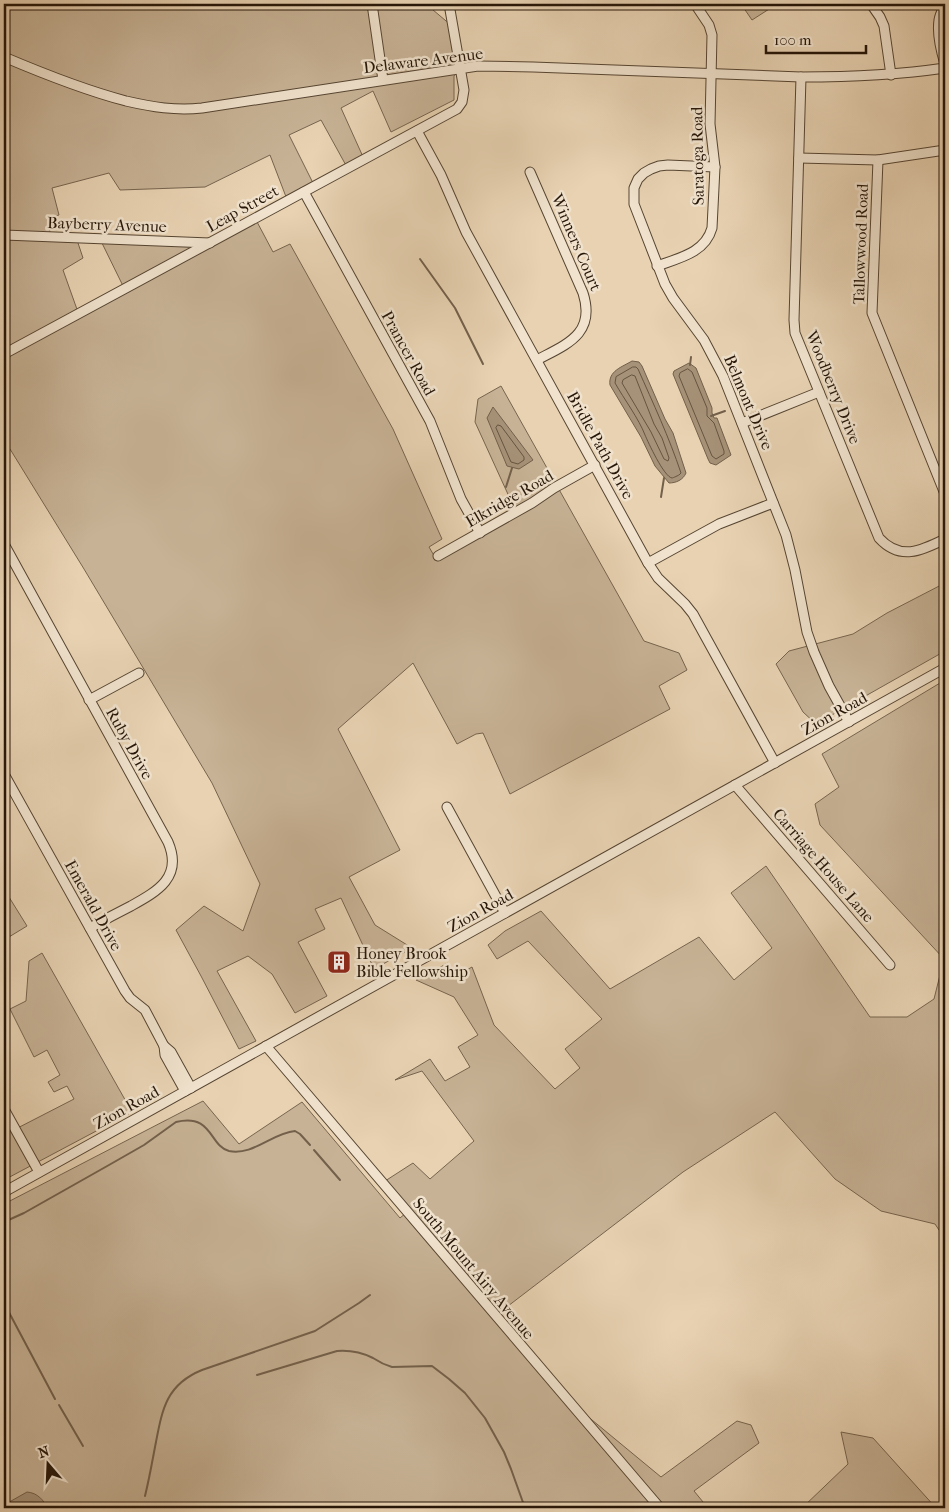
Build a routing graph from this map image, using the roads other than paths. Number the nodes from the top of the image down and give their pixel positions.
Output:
1 (372, 4) edge
2 (449, 4) edge
3 (695, 4) edge
4 (871, 4) edge
5 (945, 4) edge
6 (4, 57) edge
7 (945, 64) edge
8 (460, 68) junction
9 (945, 68) edge
10 (711, 74) junction
11 (891, 75) junction
12 (802, 77) junction
13 (384, 80) junction
14 (417, 131) junction
15 (945, 150) edge
16 (798, 158) junction
17 (878, 160) junction
18 (715, 167) junction
19 (530, 172) dead end
20 (304, 192) junction
21 (4, 235) edge
22 (210, 243) junction
23 (657, 266) junction
24 (4, 354) edge
25 (537, 360) junction
26 (819, 392) junction
27 (742, 423) junction
28 (595, 466) junction
29 (945, 494) edge
30 (773, 503) junction
31 (480, 532) junction
32 (945, 539) edge
33 (4, 544) edge
34 (438, 556) dead end
35 (648, 563) junction
36 (945, 668) edge
37 (140, 673) dead end
38 (89, 700) junction
39 (849, 722) junction
40 (775, 763) junction
41 (4, 774) edge
42 (735, 785) junction
43 (447, 808) dead end
44 (506, 913) junction
45 (90, 928) junction
46 (890, 965) dead end
47 (266, 1046) junction
48 (188, 1090) junction
49 (4, 1109) edge
50 (39, 1172) junction
51 (4, 1192) edge
52 (660, 1508) edge

1 - 13 street
2 - 8 street, Leap Street
3 - 10 street, Saratoga Road
4 - 11 street
5 - 7 street
6 - 13 street, Delaware Avenue
8 - 10 street, Delaware Avenue
8 - 13 street, Delaware Avenue
8 - 14 street, Leap Street
9 - 11 street, Delaware Avenue
10 - 12 street, Delaware Avenue
10 - 18 street, Saratoga Road
11 - 12 street, Delaware Avenue
12 - 16 street, Woodberry Drive
14 - 20 street, Leap Street
14 - 25 street, Bridle Path Drive
15 - 17 street
16 - 17 street
16 - 26 street, Woodberry Drive
17 - 29 street, Tallowwood Road
18 - 23 street, Saratoga Road
18 - 23 street, Belmont Drive
19 - 25 street, Winners Court
20 - 22 street, Leap Street
20 - 31 street, Prancer Road
21 - 22 street, Bayberry Avenue
22 - 24 street, Leap Street
23 - 27 street, Belmont Drive
25 - 28 street, Bridle Path Drive
26 - 27 street
26 - 32 street, Woodberry Drive
27 - 30 street, Belmont Drive
28 - 31 street, Elkridge Road
28 - 35 street, Bridle Path Drive
30 - 35 street
30 - 39 street, Belmont Drive
31 - 34 street, Elkridge Road
33 - 38 street, Ruby Drive
35 - 40 street, Bridle Path Drive
36 - 39 street, Zion Road
37 - 38 street
38 - 45 street, Ruby Drive
39 - 40 street, Zion Road
40 - 42 street, Zion Road
41 - 45 street, Emerald Drive
42 - 44 street, Zion Road
42 - 46 street, Carriage House Lane
43 - 44 street
44 - 47 street, Zion Road
45 - 48 street, Emerald Drive
47 - 48 street, Zion Road
47 - 52 street, South Mount Airy Avenue
48 - 50 street, Zion Road
49 - 50 street
50 - 51 street, Zion Road

